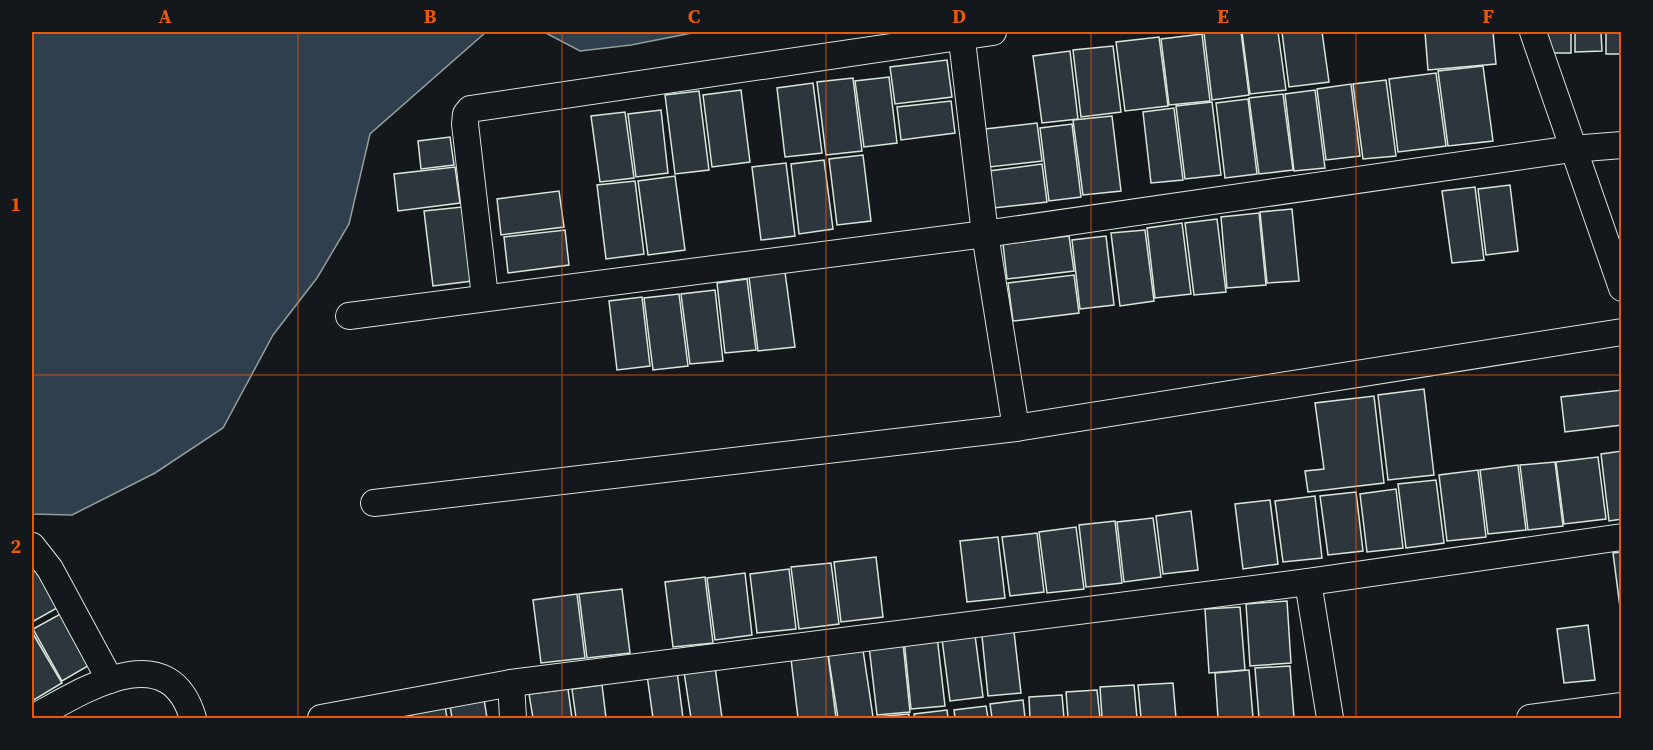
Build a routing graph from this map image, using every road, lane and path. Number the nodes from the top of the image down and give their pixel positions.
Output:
1 (993, 32) edge
2 (1533, 32) edge
3 (961, 33) edge
4 (1622, 145) edge
5 (1572, 149) junction
6 (985, 234) junction
7 (1622, 288) edge
8 (485, 297) junction
9 (349, 316) dead end
10 (1622, 332) edge
11 (1016, 428) junction
12 (375, 503) dead end
13 (1622, 537) edge
14 (32, 546) edge
15 (1308, 582) junction
16 (110, 680) junction
17 (511, 682) junction
18 (1622, 706) edge
19 (33, 718) edge
20 (193, 718) edge
21 (321, 718) edge
22 (513, 718) edge
23 (1330, 718) edge
24 (1530, 718) edge

1 - 3 street
2 - 5 street
3 - 6 street
3 - 8 street
4 - 5 street
5 - 6 street
5 - 7 street
6 - 8 street
6 - 11 street
8 - 9 street
10 - 11 street
11 - 12 street
13 - 15 street
14 - 16 street
15 - 17 street
15 - 23 street
16 - 19 street
16 - 20 street
17 - 21 street
17 - 22 street
18 - 24 street

